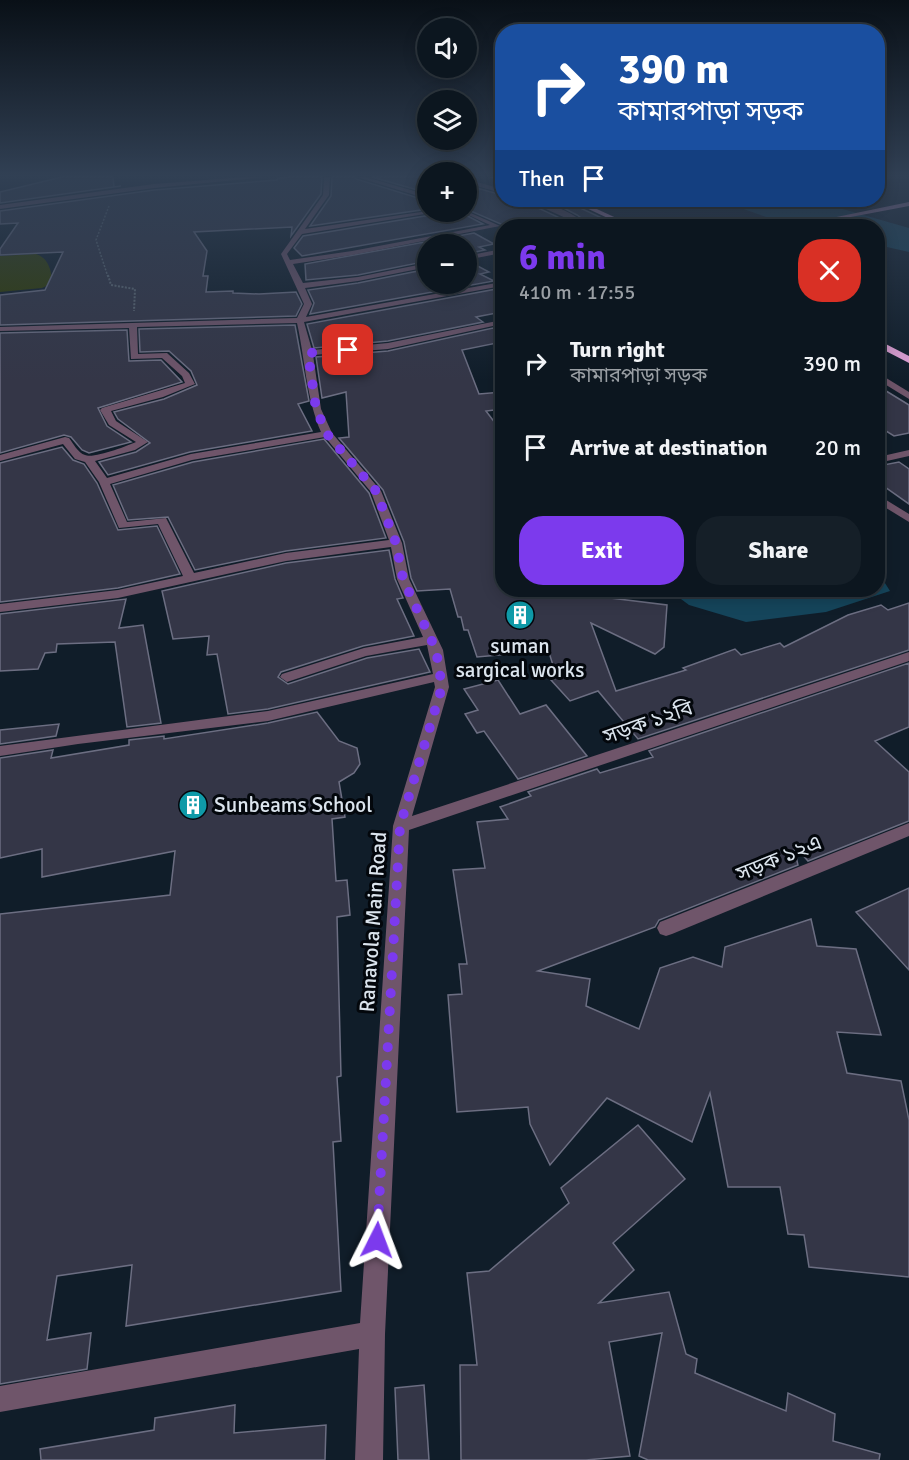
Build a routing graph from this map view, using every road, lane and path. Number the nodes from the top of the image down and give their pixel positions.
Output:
1 (98, 245) edge
2 (289, 245) edge
3 (396, 245) edge
4 (495, 252) edge
5 (477, 256) edge
6 (289, 262) junction
7 (417, 267) edge
8 (495, 285) edge
9 (300, 286) junction
10 (300, 320) junction
11 (495, 323) edge
12 (133, 324) junction
13 (0, 329) edge
14 (885, 347) edge
15 (308, 353) junction
16 (909, 360) edge
17 (885, 381) edge
18 (909, 396) edge
19 (327, 434) junction
20 (909, 453) edge
21 (0, 458) edge
22 (885, 458) edge
23 (89, 460) junction
24 (104, 482) junction
25 (885, 503) edge
26 (909, 519) edge
27 (396, 543) junction
28 (190, 577) junction
29 (0, 608) edge
30 (432, 640) junction
31 (909, 656) edge
32 (442, 676) junction
33 (286, 677) dead end
34 (0, 751) edge
35 (400, 826) junction
36 (909, 830) edge
37 (666, 928) dead end
38 (372, 1334) junction
39 (0, 1399) edge
40 (369, 1460) edge

1 - 12 path
2 - 6 street
3 - 6 street
4 - 5 street
6 - 9 street
7 - 9 street
8 - 10 street
9 - 10 street
10 - 12 street
10 - 15 street, Ranavola Main Road
11 - 15 street
12 - 13 street
12 - 23 street
14 - 16 highway
15 - 19 street, Ranavola Main Road
17 - 18 street
19 - 24 street
19 - 27 street, Ranavola Main Road
20 - 22 street
21 - 23 street
23 - 24 street
24 - 28 street
25 - 26 street
27 - 28 street
27 - 30 street, Ranavola Main Road
28 - 29 street
30 - 32 street, Ranavola Main Road
30 - 33 street
31 - 35 street, সড়ক ১২বি
32 - 34 street
32 - 35 street, Ranavola Main Road
35 - 38 street, Ranavola Main Road
36 - 37 street, সড়ক ১২এ
38 - 39 street
38 - 40 street, Ranavola Main Road

